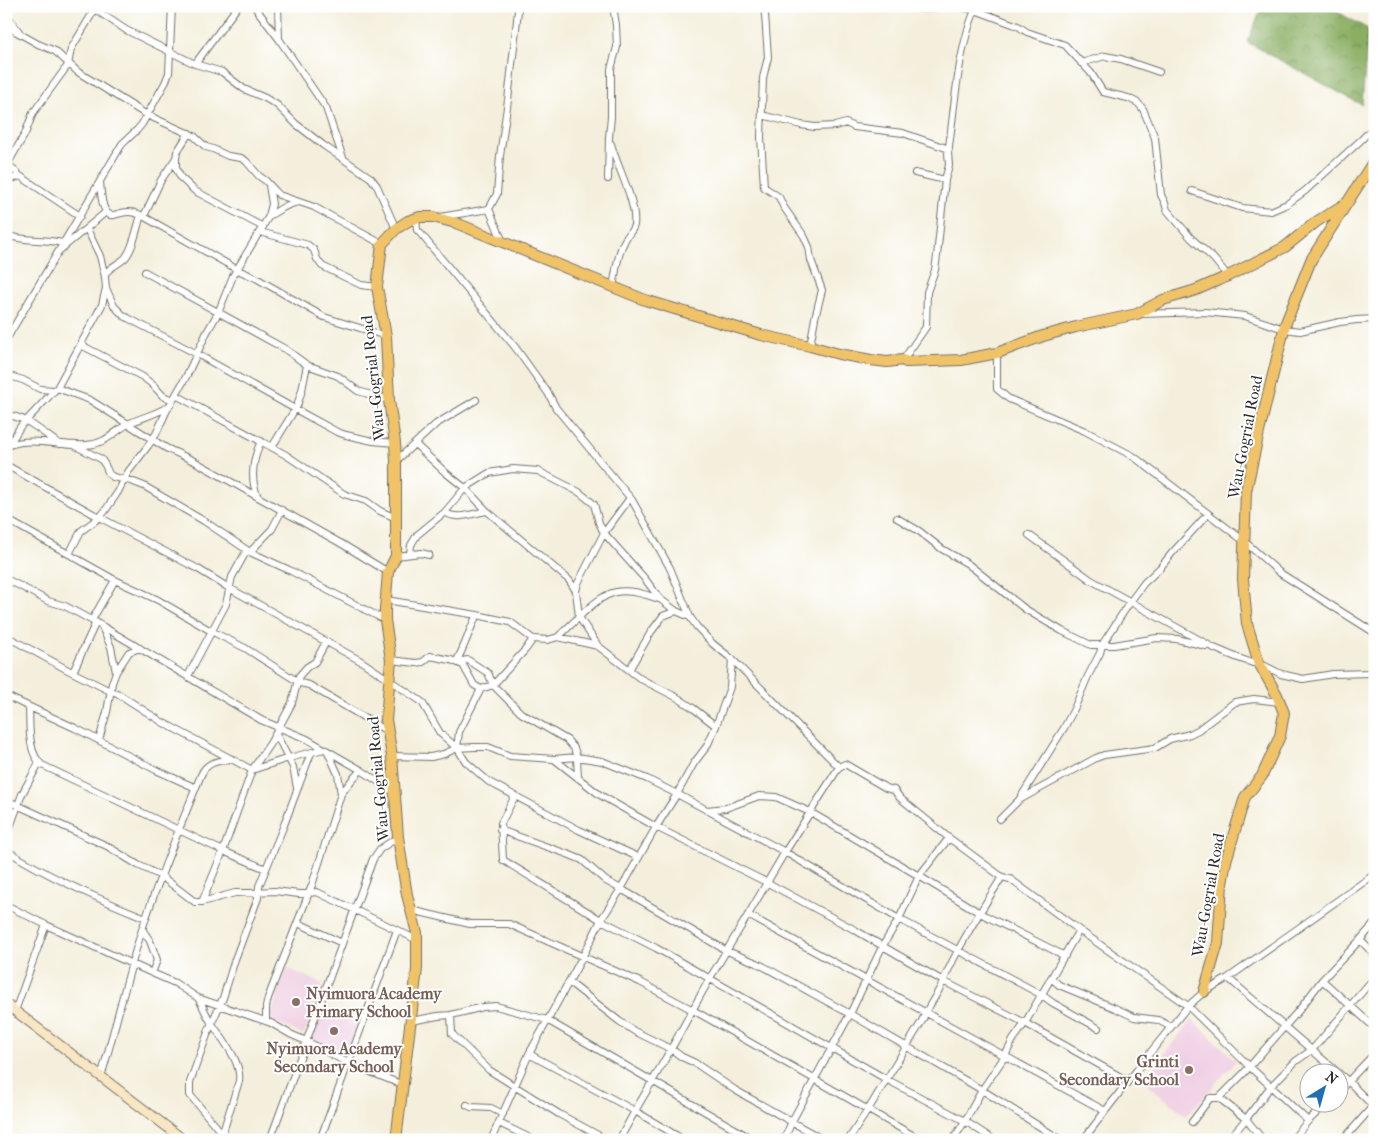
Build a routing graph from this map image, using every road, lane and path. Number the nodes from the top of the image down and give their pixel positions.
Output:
1 (172, 6) edge
2 (238, 6) edge
3 (254, 6) edge
4 (278, 6) edge
5 (517, 6) edge
6 (613, 6) edge
7 (763, 6) edge
8 (911, 6) edge
9 (946, 6) edge
10 (955, 6) edge
11 (92, 8) edge
12 (975, 10) junction
13 (6, 14) edge
14 (6, 26) edge
15 (23, 36) junction
16 (279, 39) junction
17 (170, 52) junction
18 (1081, 63) junction
19 (68, 64) junction
20 (195, 64) junction
21 (1159, 72) dead end
22 (147, 115) junction
23 (762, 115) junction
24 (1375, 124) edge
25 (188, 134) junction
26 (609, 137) junction
27 (949, 149) junction
28 (176, 158) junction
29 (343, 158) junction
30 (1375, 159) edge
31 (7, 163) edge
32 (915, 173) dead end
33 (20, 176) junction
34 (608, 179) dead end
35 (100, 180) junction
36 (944, 180) junction
37 (6, 181) edge
38 (266, 181) junction
39 (1192, 191) dead end
40 (302, 202) junction
41 (1348, 202) junction
42 (489, 209) junction
43 (106, 212) junction
44 (142, 215) junction
45 (80, 216) junction
46 (269, 216) junction
47 (416, 218) junction
48 (439, 218) junction
49 (87, 229) junction
50 (396, 229) junction
51 (262, 230) junction
52 (6, 235) edge
53 (499, 241) junction
54 (63, 243) junction
55 (382, 244) junction
56 (58, 252) junction
57 (237, 270) junction
58 (145, 272) dead end
59 (104, 274) junction
60 (1228, 276) junction
61 (377, 287) junction
62 (613, 287) junction
63 (106, 288) junction
64 (218, 313) junction
65 (1137, 314) junction
66 (1375, 320) edge
67 (1284, 330) junction
68 (386, 336) junction
69 (6, 340) edge
70 (81, 345) junction
71 (810, 346) junction
72 (997, 353) junction
73 (197, 354) junction
74 (902, 360) junction
75 (307, 365) junction
76 (6, 375) edge
77 (55, 389) junction
78 (173, 400) junction
79 (389, 400) junction
80 (476, 400) dead end
81 (296, 410) junction
82 (6, 415) edge
83 (25, 420) junction
84 (129, 424) junction
85 (152, 440) junction
86 (261, 441) junction
87 (395, 443) junction
88 (59, 444) junction
89 (415, 444) junction
90 (74, 445) junction
91 (272, 447) junction
92 (8, 448) edge
93 (396, 461) junction
94 (6, 464) edge
95 (124, 479) junction
96 (465, 488) junction
97 (258, 497) junction
98 (630, 498) junction
99 (282, 510) junction
100 (487, 511) junction
101 (445, 512) junction
102 (1208, 514) junction
103 (100, 517) junction
104 (396, 518) junction
105 (897, 518) dead end
106 (6, 519) edge
107 (604, 533) junction
108 (1029, 535) dead end
109 (1244, 542) junction
110 (249, 551) junction
111 (69, 554) junction
112 (410, 554) junction
113 (429, 555) dead end
114 (396, 556) junction
115 (388, 572) junction
116 (6, 580) edge
117 (115, 580) junction
118 (229, 588) junction
119 (576, 591) junction
120 (660, 599) junction
121 (386, 600) junction
122 (1130, 602) junction
123 (676, 611) junction
124 (477, 615) junction
125 (578, 617) junction
126 (690, 617) junction
127 (385, 620) junction
128 (96, 623) junction
129 (211, 631) junction
130 (1375, 633) edge
131 (6, 636) edge
132 (558, 637) junction
133 (533, 639) junction
134 (326, 642) junction
135 (1102, 645) junction
136 (598, 646) junction
137 (140, 648) junction
138 (1214, 648) junction
139 (391, 660) junction
140 (732, 660) junction
141 (456, 662) junction
142 (1259, 663) junction
143 (628, 670) junction
144 (1375, 670) edge
145 (73, 672) junction
146 (116, 672) junction
147 (188, 676) junction
148 (389, 679) junction
149 (297, 681) junction
150 (493, 685) junction
151 (482, 689) junction
152 (111, 691) junction
153 (6, 696) edge
154 (1280, 702) junction
155 (29, 706) junction
156 (716, 726) junction
157 (277, 731) junction
158 (387, 731) junction
159 (99, 740) junction
160 (457, 748) junction
161 (326, 750) junction
162 (311, 753) junction
163 (392, 756) junction
164 (577, 757) junction
165 (289, 758) junction
166 (232, 759) junction
167 (554, 759) junction
168 (39, 763) junction
169 (840, 767) junction
170 (252, 770) junction
171 (362, 770) junction
172 (578, 778) junction
173 (196, 788) junction
174 (297, 790) junction
175 (394, 792) junction
176 (341, 794) junction
177 (677, 794) junction
178 (515, 796) junction
179 (6, 800) edge
180 (1019, 800) junction
181 (17, 805) junction
182 (707, 810) junction
183 (810, 812) junction
184 (1000, 820) dead end
185 (656, 827) junction
186 (179, 830) junction
187 (500, 830) junction
188 (398, 837) junction
189 (6, 838) edge
190 (949, 838) junction
191 (6, 850) edge
192 (223, 851) junction
193 (785, 852) junction
194 (638, 858) junction
195 (266, 869) junction
196 (1375, 874) edge
197 (161, 876) junction
198 (920, 876) junction
199 (1002, 877) junction
200 (768, 883) junction
201 (621, 889) junction
202 (258, 892) junction
203 (310, 893) junction
204 (202, 902) junction
205 (6, 905) edge
206 (354, 910) junction
207 (411, 910) junction
208 (980, 913) junction
209 (748, 915) junction
210 (146, 918) junction
211 (899, 919) junction
212 (601, 920) junction
213 (298, 923) junction
214 (1375, 923) edge
215 (46, 925) junction
216 (142, 929) junction
217 (397, 930) junction
218 (1079, 930) junction
219 (417, 940) junction
220 (1360, 940) junction
221 (342, 943) junction
222 (882, 947) junction
223 (959, 950) junction
224 (727, 951) junction
225 (1375, 955) edge
226 (583, 956) junction
227 (1064, 956) junction
228 (132, 964) junction
229 (152, 973) junction
230 (1375, 977) edge
231 (710, 978) junction
232 (1051, 978) junction
233 (1228, 978) junction
234 (867, 980) junction
235 (1322, 980) junction
236 (943, 981) junction
237 (569, 982) junction
238 (1204, 992) junction
239 (1042, 994) junction
240 (198, 998) junction
241 (6, 1004) edge
242 (220, 1005) junction
243 (1350, 1005) junction
244 (1188, 1006) junction
245 (693, 1010) junction
246 (15, 1011) junction
247 (925, 1013) junction
248 (850, 1014) junction
249 (451, 1015) junction
250 (547, 1020) junction
251 (266, 1021) junction
252 (411, 1022) junction
253 (212, 1023) junction
254 (1025, 1023) junction
255 (1284, 1026) junction
256 (1171, 1027) junction
257 (1098, 1028) dead end
258 (1375, 1028) edge
259 (306, 1041) junction
260 (906, 1046) junction
261 (832, 1048) junction
262 (671, 1049) junction
263 (1312, 1050) junction
264 (1375, 1053) edge
265 (529, 1054) junction
266 (1006, 1056) junction
267 (348, 1063) junction
268 (1249, 1066) junction
269 (101, 1077) junction
270 (815, 1079) junction
271 (886, 1079) junction
272 (653, 1080) junction
273 (1128, 1081) junction
274 (1349, 1082) junction
275 (403, 1085) junction
276 (514, 1086) junction
277 (1271, 1086) junction
278 (982, 1090) junction
279 (1219, 1098) junction
280 (466, 1105) dead end
281 (1374, 1107) edge
282 (868, 1110) junction
283 (634, 1111) junction
284 (1105, 1111) junction
285 (503, 1114) junction
286 (1315, 1114) edge
287 (1246, 1120) junction
288 (792, 1121) junction
289 (965, 1121) junction
290 (1308, 1121) junction
291 (1192, 1122) dead end
292 (499, 1123) junction
293 (222, 1137) edge
294 (184, 1140) edge
295 (270, 1140) edge
296 (320, 1140) edge
297 (396, 1140) edge
298 (491, 1140) edge
299 (534, 1140) edge
300 (607, 1140) edge
301 (619, 1140) edge
302 (684, 1140) edge
303 (754, 1140) edge
304 (784, 1140) edge
305 (824, 1140) edge
306 (848, 1140) edge
307 (921, 1140) edge
308 (953, 1140) edge
309 (994, 1140) edge
310 (1061, 1140) edge
311 (1083, 1140) edge
312 (1228, 1140) edge
313 (1263, 1140) edge
314 (1292, 1140) edge
315 (1343, 1140) edge

1 - 17 street
2 - 20 street
3 - 16 street
4 - 16 street
5 - 42 street
6 - 26 street
7 - 23 street
8 - 9 street
10 - 12 street
11 - 17 street
11 - 19 street
12 - 18 street
12 - 27 street
13 - 15 street
14 - 15 street
15 - 19 street
16 - 29 street
17 - 20 street
17 - 22 street
18 - 21 street
18 - 60 street
19 - 22 street
19 - 31 street
20 - 29 street
22 - 25 street
22 - 35 street
23 - 27 street
23 - 71 street
24 - 39 street
25 - 28 street
25 - 38 street
26 - 34 street
26 - 62 street
27 - 36 street
28 - 44 street
28 - 51 street
29 - 50 street
30 - 41 main road, Wau-Gogrial Road
31 - 33 street
32 - 36 street
33 - 37 street
33 - 45 street
35 - 43 street
35 - 45 street
36 - 74 street
38 - 40 street
38 - 46 street
40 - 46 street
40 - 55 street
41 - 60 main road
41 - 67 main road, Wau-Gogrial Road
42 - 48 street
42 - 53 street
43 - 44 street
43 - 49 street
44 - 57 street
44 - 59 street
45 - 54 street
46 - 51 street
47 - 48 main road
47 - 50 main road
47 - 98 street
48 - 53 main road
49 - 56 street
49 - 59 street
50 - 55 main road
51 - 57 street
51 - 61 street
52 - 54 street
53 - 62 main road
54 - 56 street
55 - 61 main road, Wau-Gogrial Road
56 - 69 street
57 - 64 street
57 - 68 street
58 - 64 street
59 - 63 street
60 - 65 main road
61 - 68 main road, Wau-Gogrial Road
62 - 71 main road
63 - 70 street
63 - 73 street
64 - 73 street
64 - 75 street
65 - 67 street
65 - 72 main road
66 - 67 street
67 - 109 main road, Wau-Gogrial Road
68 - 79 main road, Wau-Gogrial Road
70 - 77 street
70 - 78 street
71 - 74 main road
72 - 74 main road
72 - 102 street
73 - 78 street
73 - 81 street
75 - 79 street
75 - 81 street
76 - 77 street
77 - 83 street
77 - 84 street
78 - 84 street
78 - 85 street
78 - 86 street
79 - 87 main road, Wau-Gogrial Road
80 - 89 street
81 - 87 street
81 - 91 street
82 - 83 street
83 - 88 street
83 - 92 street
84 - 85 street
84 - 90 street
85 - 95 street
85 - 97 street
86 - 91 street
86 - 97 street
87 - 93 main road, Wau-Gogrial Road
88 - 90 street
88 - 92 street
89 - 93 street
89 - 96 street
90 - 95 street
91 - 104 street
93 - 104 main road, Wau-Gogrial Road
94 - 103 street
95 - 103 street
95 - 110 street
96 - 100 street
96 - 101 street
96 - 107 street
97 - 99 street
98 - 107 street
98 - 126 street
99 - 110 street
99 - 115 street
100 - 101 street
100 - 119 street
101 - 112 street
102 - 109 street
102 - 122 street
103 - 111 street
103 - 118 street
104 - 114 main road, Wau-Gogrial Road
105 - 135 street
106 - 111 street
107 - 119 street
107 - 120 street
108 - 122 street
109 - 130 street
109 - 142 main road, Wau-Gogrial Road
110 - 118 street
110 - 127 street
111 - 117 street
112 - 113 street
112 - 114 street
114 - 115 main road, Wau-Gogrial Road
115 - 121 main road, Wau-Gogrial Road
116 - 128 street
117 - 128 street
117 - 129 street
118 - 129 street
118 - 134 street
119 - 125 street
120 - 123 street
120 - 125 street
121 - 124 street
121 - 127 main road, Wau-Gogrial Road
122 - 135 street
122 - 138 street
123 - 126 street
123 - 143 street
124 - 133 street
124 - 141 street
125 - 132 street
125 - 136 street
126 - 140 street
127 - 139 main road, Wau-Gogrial Road
128 - 137 street
128 - 145 street
128 - 146 street
129 - 147 street
129 - 149 street
131 - 145 street
132 - 133 street
132 - 136 street
133 - 150 street
134 - 148 street
134 - 149 street
135 - 138 street
135 - 180 street
136 - 143 street
137 - 146 street
137 - 147 street
138 - 142 street
139 - 141 street
139 - 148 main road, Wau-Gogrial Road
140 - 156 street
140 - 169 street
141 - 150 street
141 - 151 street
142 - 144 street
142 - 154 main road, Wau-Gogrial Road
143 - 156 street
145 - 152 street
146 - 152 street
147 - 157 street
148 - 158 main road, Wau-Gogrial Road
148 - 160 street
149 - 157 street
149 - 158 street
150 - 151 street
150 - 164 street
151 - 160 street
152 - 159 street
152 - 166 street
153 - 155 street
154 - 180 street
154 - 238 main road, Wau-Gogrial Road
155 - 159 street
155 - 168 street
156 - 177 street
157 - 161 street
157 - 165 street
157 - 170 street
158 - 163 main road, Wau-Gogrial Road
159 - 173 street
160 - 163 street
160 - 167 street
160 - 178 street
161 - 162 street
161 - 171 street
161 - 176 street
162 - 165 street
162 - 174 street
163 - 175 main road, Wau-Gogrial Road
164 - 167 street
164 - 172 street
164 - 177 street
165 - 170 street
165 - 174 street
166 - 170 street
166 - 173 street
167 - 172 street
168 - 181 street
168 - 186 street
169 - 183 street
169 - 190 street
170 - 192 street
171 - 175 street
171 - 176 street
172 - 185 street
173 - 186 street
174 - 195 street
175 - 188 main road, Wau-Gogrial Road
176 - 203 street
177 - 182 street
177 - 185 street
178 - 187 street
178 - 194 street
179 - 181 street
180 - 184 street
181 - 189 street
181 - 197 street
182 - 183 street
182 - 193 street
183 - 193 street
183 - 198 street
185 - 194 street
185 - 200 street
186 - 192 street
186 - 197 street
187 - 201 street
187 - 212 street
188 - 206 street
188 - 207 main road, Wau-Gogrial Road
190 - 198 street
190 - 199 street
191 - 210 street
192 - 195 street
192 - 204 street
193 - 200 street
193 - 211 street
194 - 201 street
195 - 202 street
196 - 233 street
197 - 204 street
197 - 210 street
198 - 208 street
198 - 211 street
199 - 208 street
199 - 218 street
200 - 209 street
200 - 222 street
201 - 212 street
201 - 224 street
202 - 203 street
202 - 204 street
202 - 242 street
203 - 206 street
203 - 213 street
205 - 215 street
206 - 217 street
206 - 221 street
207 - 219 main road, Wau-Gogrial Road
207 - 226 street
208 - 223 street
208 - 227 street
209 - 224 street
209 - 234 street
210 - 216 street
211 - 222 street
211 - 223 street
212 - 226 street
212 - 231 street
213 - 221 street
213 - 251 street
214 - 220 street
215 - 228 street
215 - 246 street
216 - 228 street
216 - 229 street
217 - 219 street
217 - 267 street
218 - 227 street
218 - 244 street
219 - 252 main road, Wau-Gogrial Road
220 - 225 street
220 - 235 street
221 - 259 street
222 - 234 street
222 - 236 street
223 - 236 street
223 - 239 street
224 - 231 street
224 - 248 street
226 - 237 street
226 - 245 street
227 - 232 street
228 - 229 street
228 - 269 street
229 - 240 street
230 - 243 street
231 - 245 street
231 - 261 street
232 - 239 street
232 - 256 street
233 - 238 street
233 - 255 street
234 - 247 street
234 - 248 street
235 - 243 street
235 - 255 street
236 - 247 street
236 - 254 street
237 - 250 street
237 - 262 street
238 - 244 street
239 - 254 street
239 - 257 street
240 - 242 street
240 - 253 street
241 - 246 street
242 - 251 street
242 - 253 street
243 - 258 street
243 - 263 street
244 - 256 street
244 - 268 street
245 - 262 street
245 - 270 street
246 - 269 street
247 - 260 street
247 - 266 street
248 - 260 street
248 - 261 street
249 - 250 street
249 - 252 street
249 - 276 street
250 - 265 street
250 - 272 street
251 - 259 street
252 - 275 main road, Wau-Gogrial Road
253 - 293 street
253 - 293 street
254 - 266 street
254 - 273 street
255 - 263 street
255 - 268 street
256 - 273 street
259 - 267 street
259 - 295 street
260 - 271 street
260 - 278 street
261 - 270 street
261 - 271 street
262 - 272 street
262 - 288 street
263 - 274 street
263 - 277 street
264 - 274 street
265 - 276 street
265 - 283 street
266 - 278 street
266 - 284 street
267 - 275 street
267 - 296 street
268 - 277 street
268 - 279 street
269 - 294 street
270 - 282 street
270 - 288 street
271 - 282 street
271 - 289 street
272 - 283 street
272 - 303 street
273 - 284 street
274 - 281 street
275 - 297 main road, Wau-Gogrial Road
276 - 285 street
276 - 300 street
277 - 287 street
277 - 290 street
278 - 289 street
278 - 310 street
279 - 287 street
279 - 291 street
280 - 285 street
281 - 315 street
282 - 306 street
282 - 307 street
283 - 301 street
283 - 302 street
284 - 311 street
285 - 292 street
286 - 290 street
287 - 312 street
287 - 313 street
288 - 304 street
288 - 305 street
289 - 308 street
289 - 309 street
290 - 314 street
292 - 298 street
292 - 299 street

